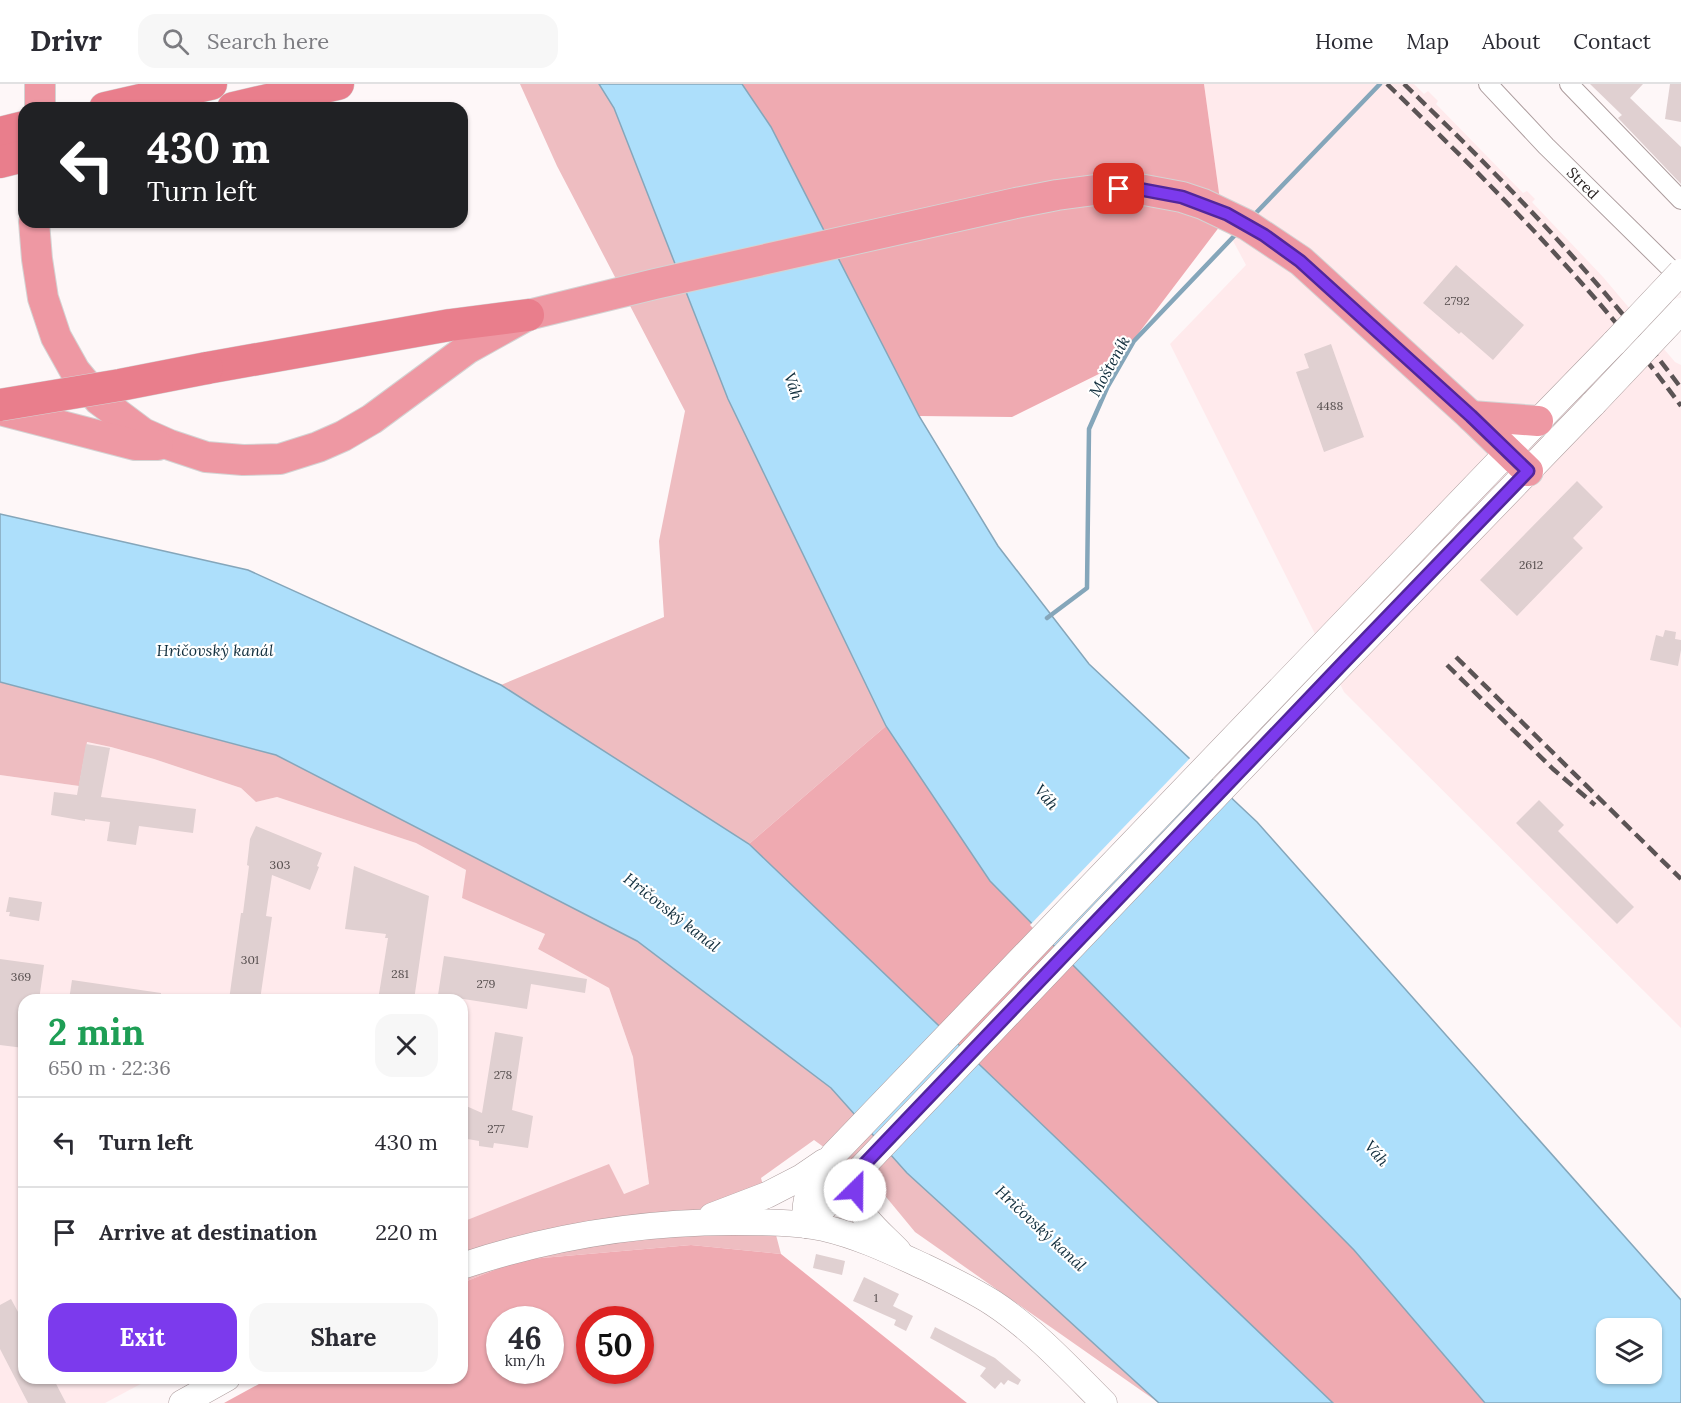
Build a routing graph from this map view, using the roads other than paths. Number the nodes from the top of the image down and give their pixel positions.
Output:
1 (40, 84) edge
2 (211, 84) edge
3 (338, 84) edge
4 (1488, 84) edge
5 (1569, 84) edge
6 (40, 102) edge
7 (132, 102) edge
8 (258, 102) edge
9 (18, 128) edge
10 (0, 133) edge
11 (18, 158) edge
12 (0, 162) edge
13 (1681, 200) edge
14 (34, 228) edge
15 (1681, 272) edge
16 (1681, 279) edge
17 (1681, 311) edge
18 (528, 315) junction
19 (0, 405) edge
20 (0, 410) edge
21 (1471, 416) junction
22 (1538, 421) junction
23 (170, 446) junction
24 (1518, 462) junction
25 (841, 1147) junction
26 (862, 1167) junction
27 (697, 1222) junction
28 (807, 1225) junction
29 (904, 1257) junction
30 (468, 1264) edge
31 (216, 1384) edge
32 (182, 1403) edge
33 (1104, 1403) edge

1 - 6 highway
2 - 7 highway
3 - 8 highway
4 - 16 street, Stred
5 - 13 street
9 - 10 highway
11 - 12 highway
14 - 23 highway
15 - 22 main road, bridge
17 - 24 main road, bridge
18 - 19 highway, bridge
18 - 21 highway
18 - 23 highway
20 - 23 highway
21 - 22 highway
21 - 24 highway
22 - 24 main road
24 - 25 main road
24 - 26 main road
25 - 27 main road
25 - 28 main road
26 - 28 main road
26 - 29 main road
27 - 28 main road
27 - 30 main road
28 - 29 main road
29 - 33 main road
31 - 32 main road

